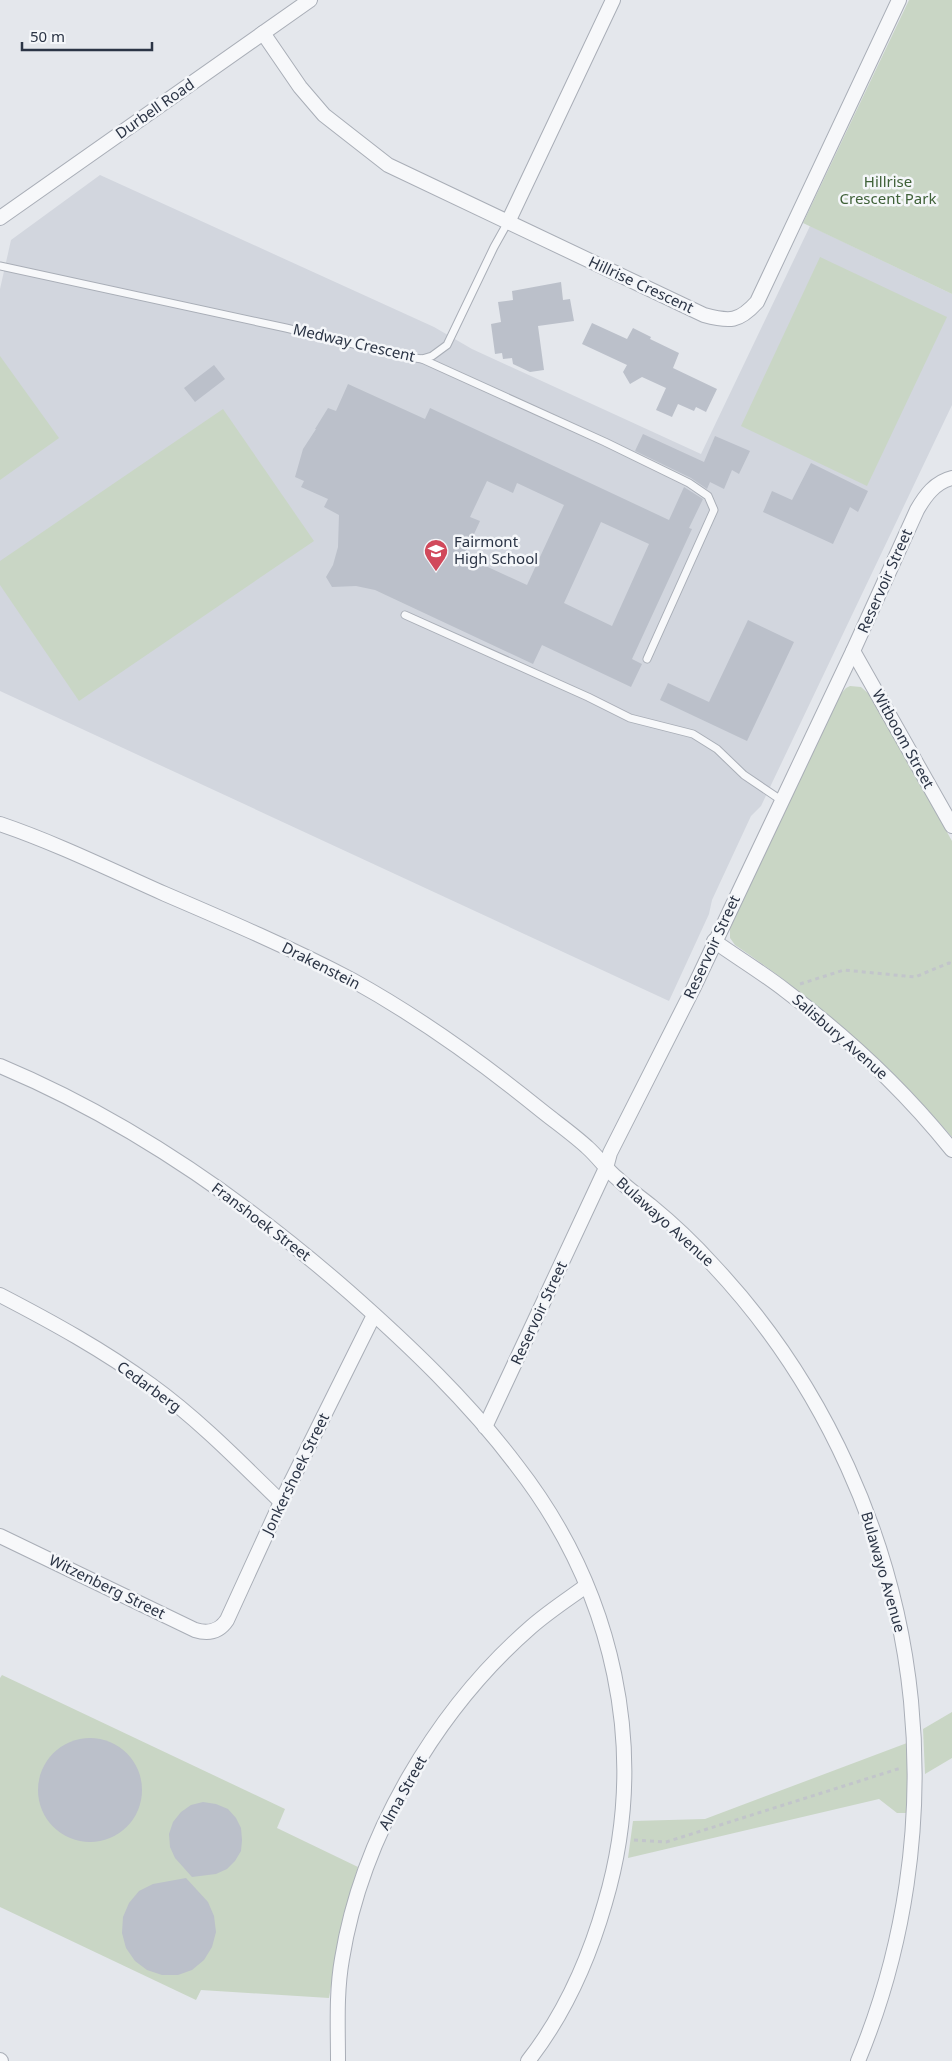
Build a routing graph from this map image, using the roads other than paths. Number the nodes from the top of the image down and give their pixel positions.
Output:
1 (310, 0) edge
2 (613, 0) edge
3 (899, 0) edge
4 (263, 33) junction
5 (2, 215) edge
6 (508, 222) junction
7 (0, 266) edge
8 (422, 359) junction
9 (952, 478) edge
10 (405, 614) dead end
11 (853, 651) junction
12 (647, 660) dead end
13 (782, 800) junction
14 (0, 824) edge
15 (952, 826) edge
16 (714, 941) junction
17 (0, 1066) edge
18 (952, 1150) edge
19 (606, 1168) junction
20 (0, 1295) edge
21 (374, 1314) junction
22 (485, 1427) junction
23 (281, 1502) junction
24 (0, 1536) edge
25 (586, 1586) junction
26 (215, 1631) joint
27 (338, 2061) edge
28 (528, 2061) edge
29 (858, 2061) edge

1 - 4 street, Durbell Road
2 - 6 street, Medway Crescent
3 - 6 street, Hillrise Crescent
4 - 5 street, Durbell Road
4 - 6 street, Hillrise Crescent
6 - 8 lane, Medway Crescent
7 - 8 lane, Medway Crescent
8 - 12 lane
9 - 11 street, Reservoir Street
10 - 13 lane
11 - 13 street, Reservoir Street
11 - 15 street, Witboom Street
13 - 16 street, Reservoir Street
14 - 19 street, Drakenstein
16 - 18 street, Salisbury Avenue
16 - 19 street, Reservoir Street
17 - 21 street, Franshoek Street
19 - 22 street, Reservoir Street
19 - 29 street, Bulawayo Avenue
20 - 23 street, Cedarberg
21 - 22 street, Franshoek Street
21 - 23 street, Jonkershoek Street
22 - 25 street, Franshoek Street
23 - 26 street, Jonkershoek Street
24 - 26 street, Witzenberg Street
25 - 27 street, Alma Street
25 - 28 street, Franshoek Street

